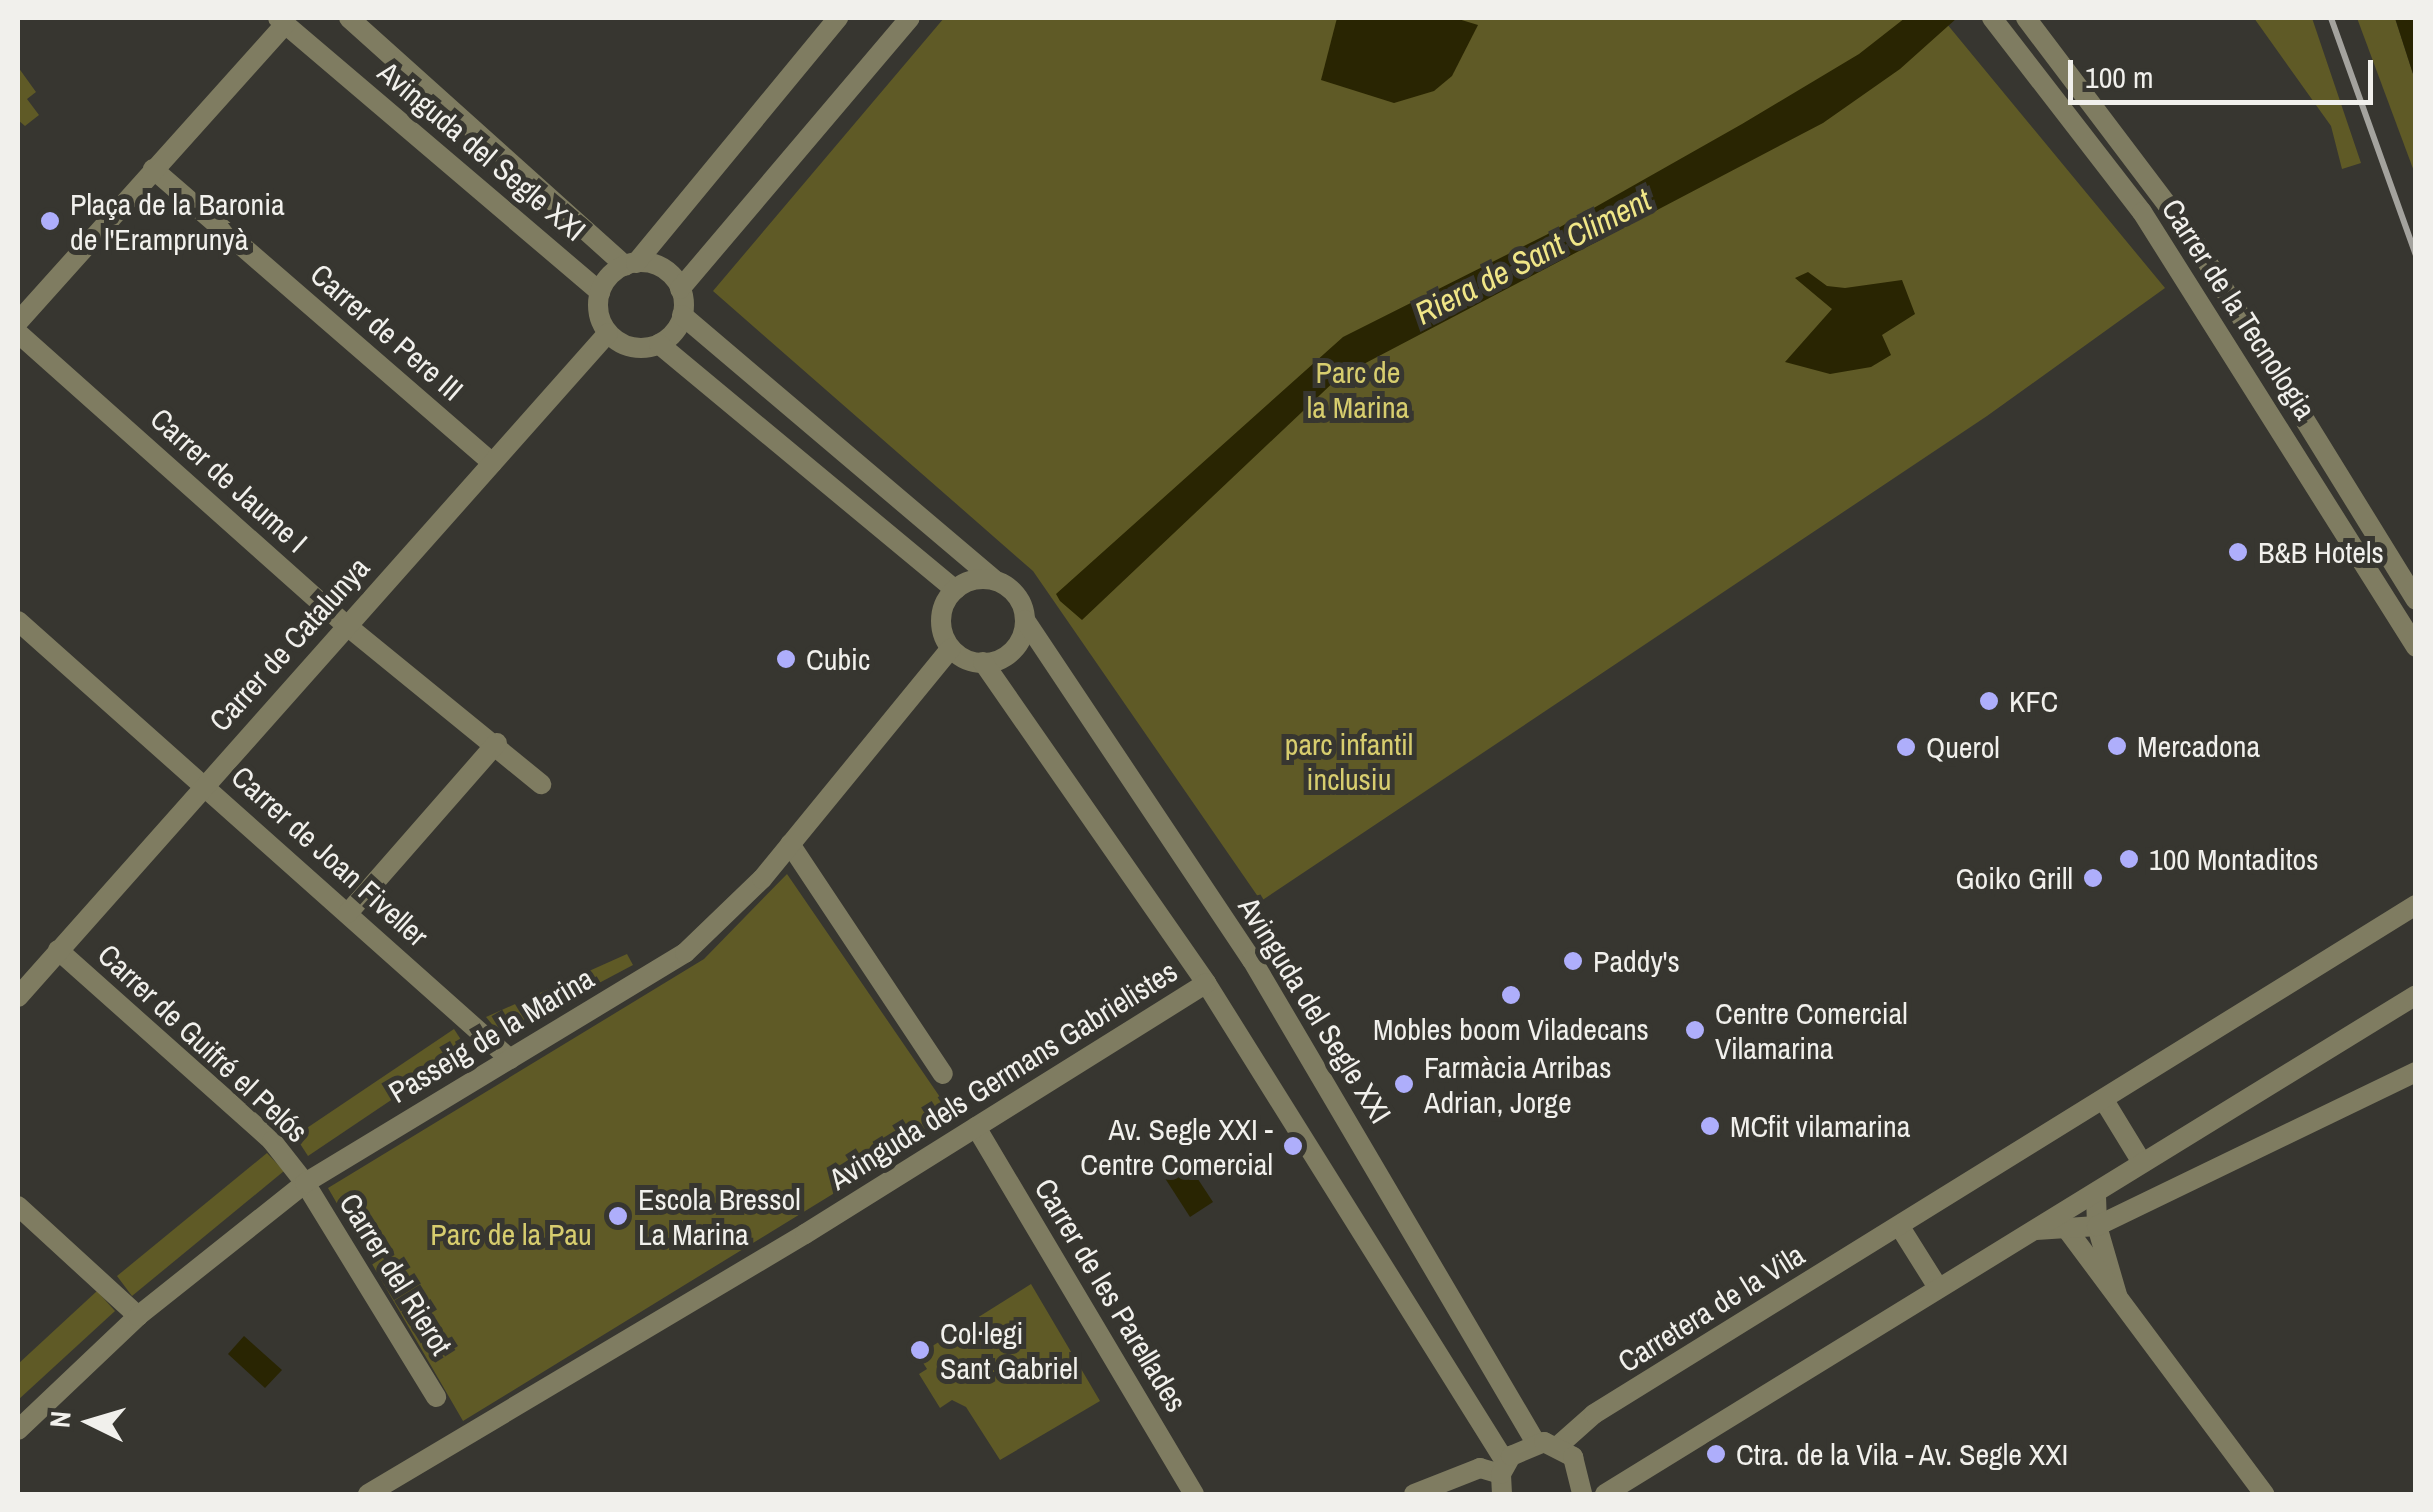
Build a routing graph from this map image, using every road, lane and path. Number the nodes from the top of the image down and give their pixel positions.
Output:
1 (349, 18) edge
2 (838, 18) edge
3 (910, 18) edge
4 (1992, 18) edge
5 (282, 21) edge
6 (2032, 24) edge
7 (153, 169) junction
8 (631, 264) junction
9 (680, 289) junction
10 (600, 292) junction
11 (682, 315) junction
12 (18, 322) edge
13 (18, 333) edge
14 (608, 333) junction
15 (659, 344) junction
16 (492, 463) junction
17 (994, 580) junction
18 (955, 590) junction
19 (2416, 600) edge
20 (1025, 620) junction
21 (18, 621) edge
22 (346, 624) junction
23 (2416, 647) edge
24 (951, 648) junction
25 (982, 662) junction
26 (498, 743) junction
27 (205, 784) junction
28 (541, 784) dead end
29 (790, 844) junction
30 (2416, 906) edge
31 (348, 912) junction
32 (58, 950) junction
33 (1206, 983) junction
34 (2416, 995) edge
35 (18, 997) edge
36 (510, 1059) junction
37 (2416, 1072) edge
38 (943, 1074) dead end
39 (2105, 1102) junction
40 (976, 1127) junction
41 (2141, 1161) junction
42 (305, 1183) junction
43 (2096, 1196) junction
44 (18, 1206) edge
45 (2097, 1226) junction
46 (1900, 1227) junction
47 (2066, 1228) junction
48 (2036, 1230) junction
49 (1938, 1286) junction
50 (2118, 1297) junction
51 (138, 1316) junction
52 (436, 1397) dead end
53 (18, 1430) edge
54 (1536, 1443) junction
55 (1558, 1446) junction
56 (1503, 1477) edge
57 (368, 1494) edge
58 (1194, 1494) edge
59 (1414, 1494) edge
60 (1582, 1494) edge
61 (1605, 1494) edge
62 (2264, 1494) edge

1 - 8 street, Avinguda del Segle XXI
2 - 8 street
3 - 9 street
4 - 23 street, Carrer de la Tecnologia
5 - 7 street
5 - 10 street, Avinguda del Segle XXI
6 - 19 street, Carrer de la Tecnologia
7 - 12 street
7 - 16 street, Carrer de Pere III
8 - 9 street
8 - 10 street
9 - 11 street
10 - 14 street
11 - 15 street
11 - 17 street
13 - 22 street, Carrer de Jaume I
14 - 15 street
14 - 16 street, Carrer de Catalunya
15 - 18 street
16 - 22 street, Carrer de Catalunya
17 - 18 street
17 - 20 street
18 - 24 street
20 - 25 street
20 - 54 street, Avinguda del Segle XXI
21 - 27 street, Carrer de Joan Fiveller
22 - 26 street, Carrer de Jaume I
22 - 27 street, Carrer de Catalunya
24 - 25 street
24 - 29 street, Passeig de la Marina
25 - 33 street
26 - 28 street, Carrer de Jaume I
26 - 31 street
27 - 31 street, Carrer de Joan Fiveller
27 - 32 street, Carrer de Catalunya
29 - 36 street, Passeig de la Marina
29 - 38 street
30 - 39 street, Carretera de la Vila
31 - 36 street, Carrer de Joan Fiveller
32 - 35 street, Carrer de Catalunya
32 - 42 street, Carrer de Guifré el Pelós
33 - 40 street, Avinguda dels Germans Gabrielistes
33 - 56 street
34 - 41 street
36 - 42 street, Passeig de la Marina
37 - 45 street
39 - 41 street
39 - 46 street, Carretera de la Vila
40 - 57 street, Avinguda dels Germans Gabrielistes
40 - 58 street, Carrer de les Parellades
41 - 43 street
42 - 51 street, Passeig de la Marina
42 - 52 street, Carrer del Rierot
43 - 45 street
43 - 48 street
44 - 51 street
45 - 47 street
45 - 50 street
46 - 49 street
46 - 55 street, Carretera de la Vila
47 - 48 street
47 - 50 street
48 - 49 street
49 - 61 street
50 - 62 street
51 - 53 street, Passeig de la Marina
54 - 55 street
54 - 56 street
55 - 60 street
56 - 59 street

